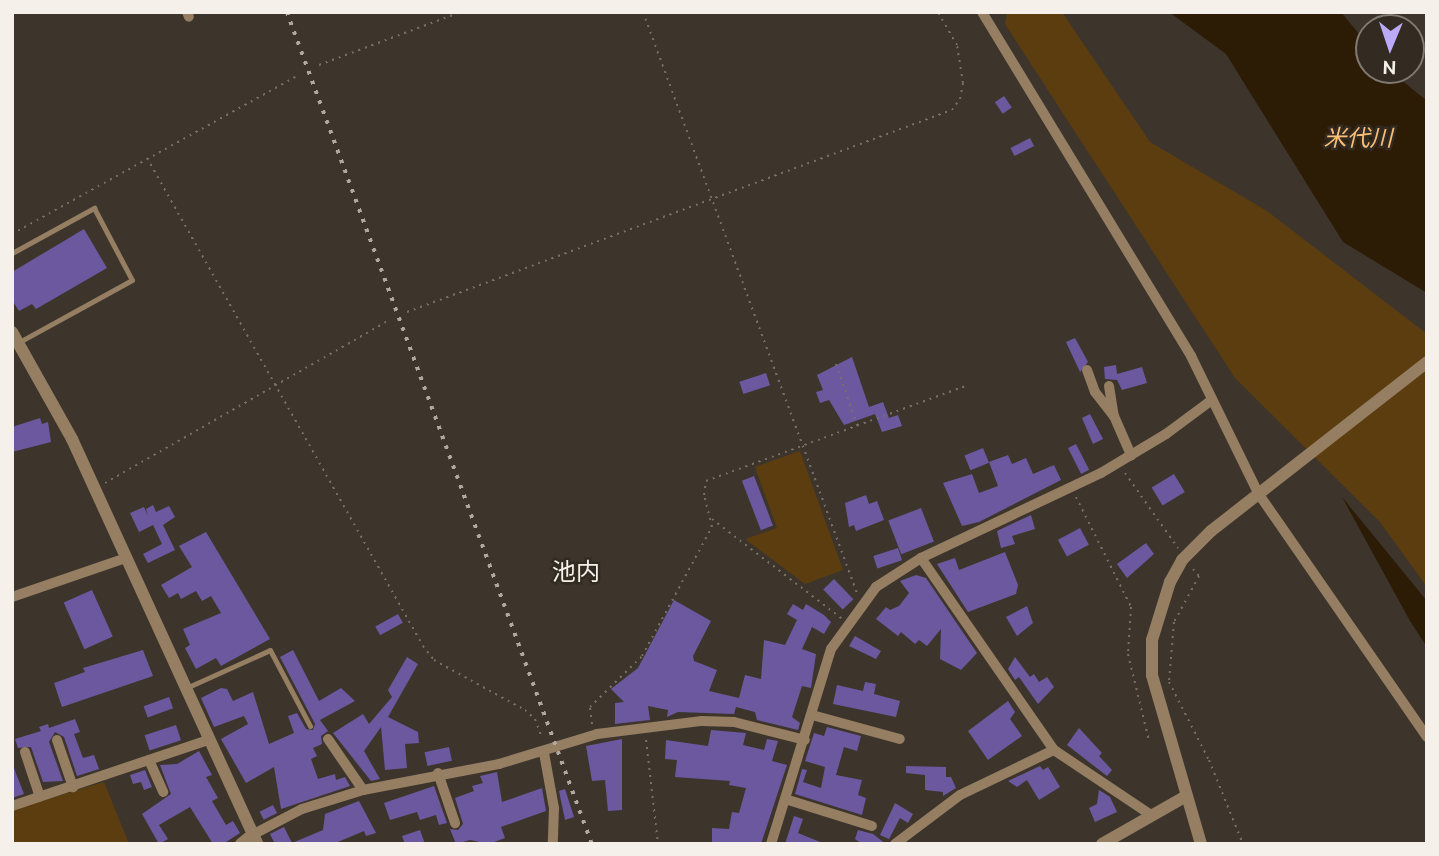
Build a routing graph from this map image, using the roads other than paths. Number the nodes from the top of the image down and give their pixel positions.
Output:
1 (982, 12) edge
2 (12, 253) edge
3 (15, 338) edge
4 (1427, 362) edge
5 (1087, 370) dead end
6 (1109, 386) dead end
7 (1212, 400) junction
8 (1114, 416) junction
9 (1131, 455) junction
10 (1258, 492) junction
11 (126, 558) junction
12 (921, 558) junction
13 (12, 597) edge
14 (185, 689) junction
15 (812, 715) junction
16 (310, 726) dead end
17 (1427, 737) edge
18 (900, 738) dead end
19 (328, 739) dead end
20 (57, 740) dead end
21 (208, 740) junction
22 (805, 740) junction
23 (1054, 750) junction
24 (24, 752) dead end
25 (544, 753) junction
26 (149, 760) junction
27 (438, 773) junction
28 (73, 787) junction
29 (363, 790) junction
30 (163, 792) dead end
31 (1186, 796) junction
32 (40, 797) junction
33 (785, 799) junction
34 (12, 806) edge
35 (1151, 816) junction
36 (455, 823) dead end
37 (872, 826) dead end
38 (255, 839) edge
39 (241, 844) edge
40 (553, 844) edge
41 (771, 844) edge
42 (895, 844) edge
43 (1102, 844) edge
44 (1201, 844) edge

1 - 7 street
2 - 3 lane
3 - 11 street
4 - 10 street
5 - 8 street
6 - 8 street
7 - 9 street
7 - 10 street
8 - 9 street
9 - 12 street
10 - 17 street
10 - 31 street
11 - 13 street
11 - 14 street
12 - 15 street
12 - 23 street
14 - 16 lane
14 - 21 street
15 - 18 street
15 - 22 street
19 - 29 street
20 - 28 street
21 - 26 street
21 - 38 street
22 - 25 street
22 - 33 street
23 - 35 street
23 - 42 street
24 - 32 street
25 - 27 street
25 - 40 street
26 - 28 street
26 - 30 street
27 - 29 street
27 - 36 street
28 - 32 street
29 - 38 street
31 - 35 street
31 - 44 street
32 - 34 street
33 - 37 street
33 - 41 street
35 - 43 street
38 - 39 street

